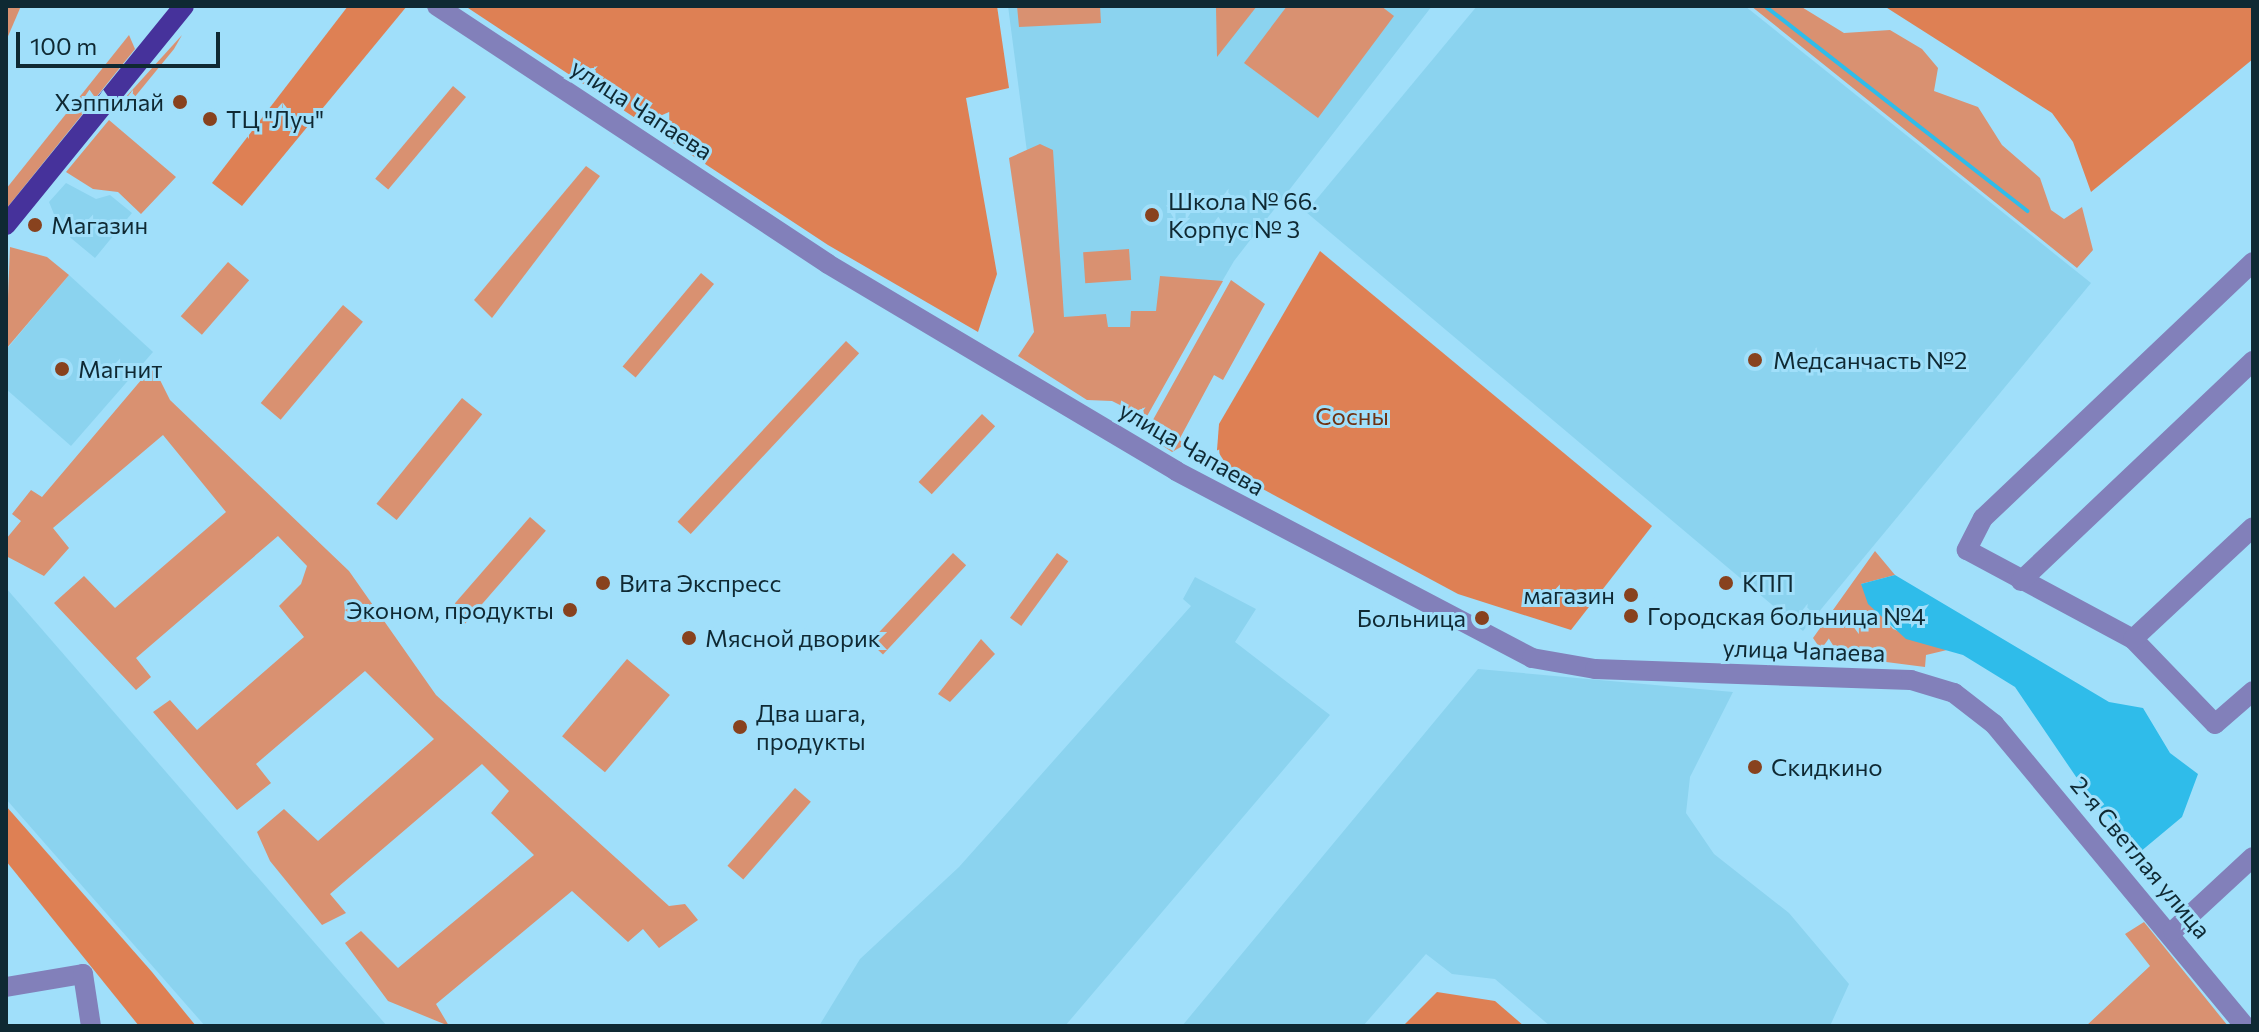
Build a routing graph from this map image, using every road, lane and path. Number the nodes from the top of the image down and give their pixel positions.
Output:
1 (184, 6) edge
2 (437, 6) edge
3 (6, 225) edge
4 (2253, 262) edge
5 (2253, 361) edge
6 (2253, 527) edge
7 (2021, 581) junction
8 (2133, 639) junction
9 (2253, 691) edge
10 (1994, 724) joint
11 (2253, 857) edge
12 (2173, 931) junction
13 (6, 987) edge
14 (91, 1026) edge
15 (2245, 1026) edge

1 - 3 main road
2 - 10 street, улица Чапаева
4 - 7 street
5 - 7 street
6 - 8 street
7 - 8 street
8 - 9 street
10 - 12 street, 2-я Светлая улица
11 - 12 street
12 - 15 street, 2-я Светлая улица
13 - 14 street

